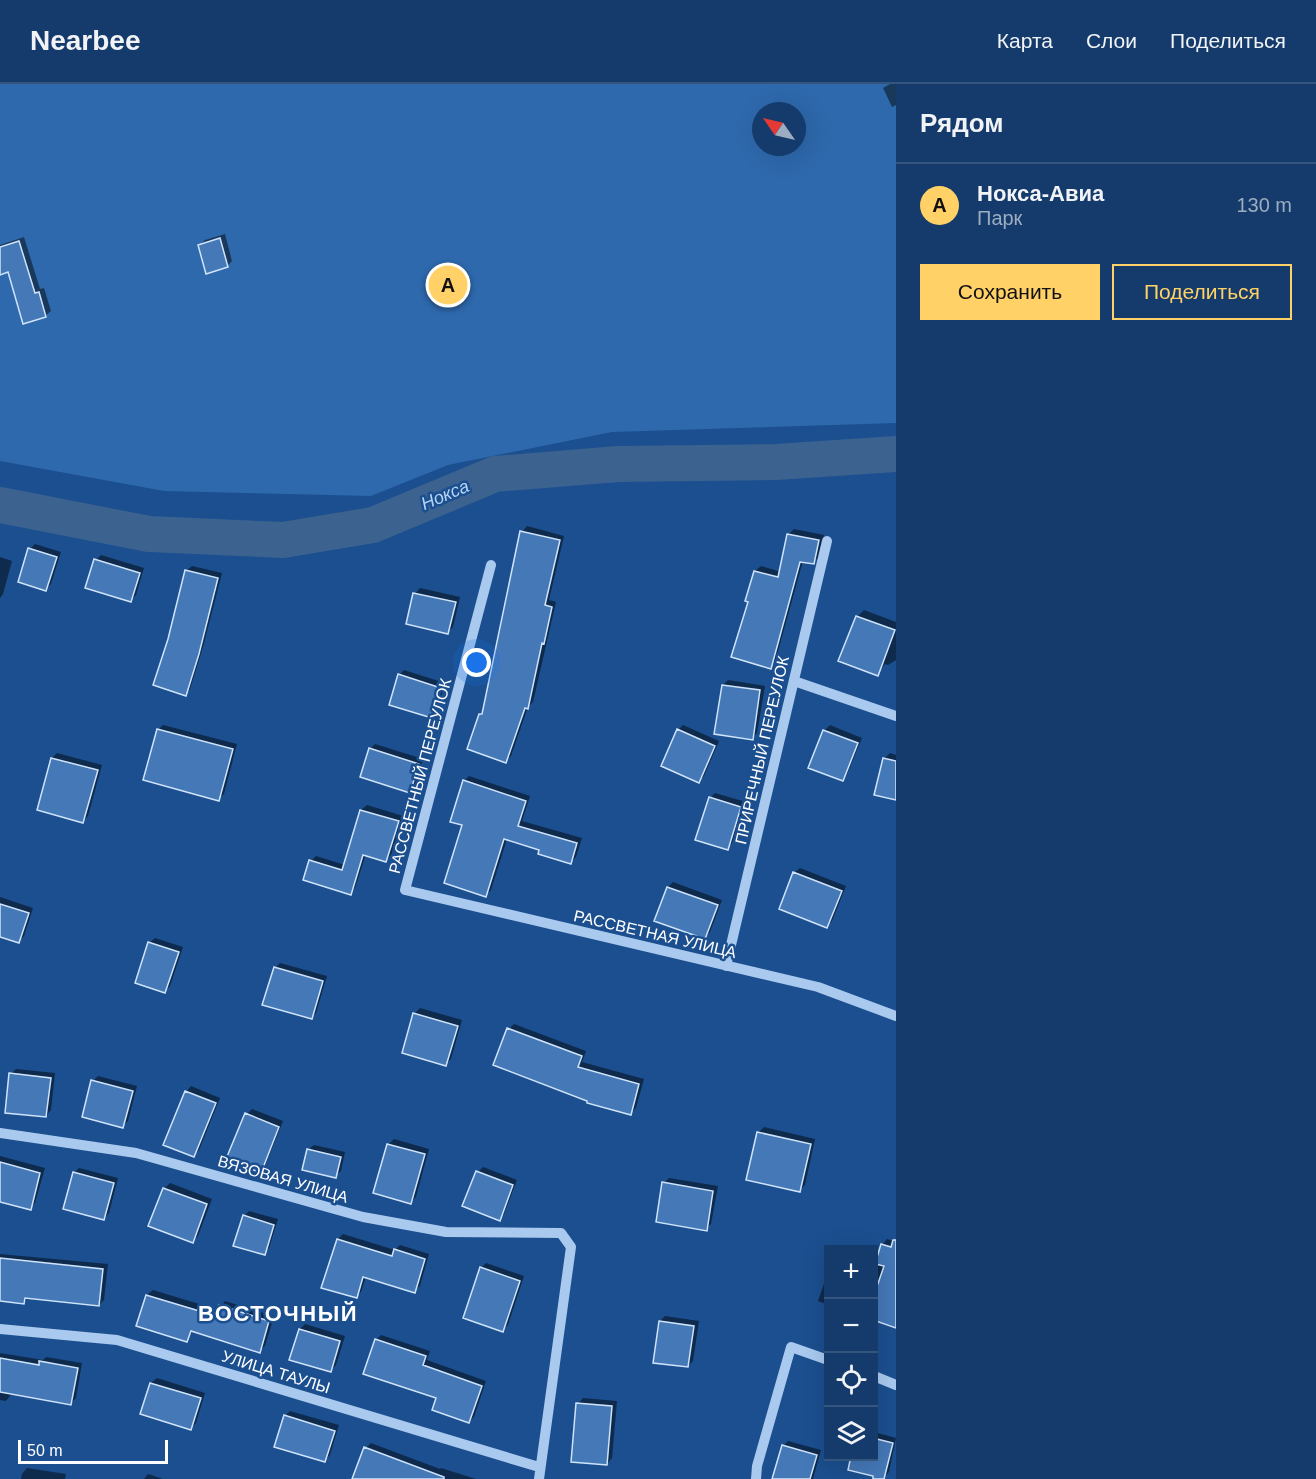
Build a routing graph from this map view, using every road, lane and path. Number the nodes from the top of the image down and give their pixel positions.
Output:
1 (827, 541) dead end
2 (491, 565) dead end
3 (794, 681) junction
4 (896, 716) edge
5 (405, 890) joint
6 (726, 966) junction
7 (896, 1016) edge
8 (0, 1133) edge
9 (0, 1329) edge
10 (824, 1359) edge
11 (878, 1378) edge
12 (896, 1385) edge
13 (540, 1467) junction
14 (539, 1479) edge
15 (756, 1479) edge

1 - 3 street, ПРИРЕЧНЫЙ ПЕРЕУЛОК
2 - 5 street, РАССВЕТНЫЙ ПЕРЕУЛОК
3 - 4 street
3 - 6 street, ПРИРЕЧНЫЙ ПЕРЕУЛОК
5 - 6 street, РАССВЕТНАЯ УЛИЦА
6 - 7 street, РАССВЕТНАЯ УЛИЦА
8 - 13 street, ВЯЗОВАЯ УЛИЦА
9 - 13 street, УЛИЦА ТАУЛЫ
10 - 15 street
11 - 12 street
13 - 14 street

